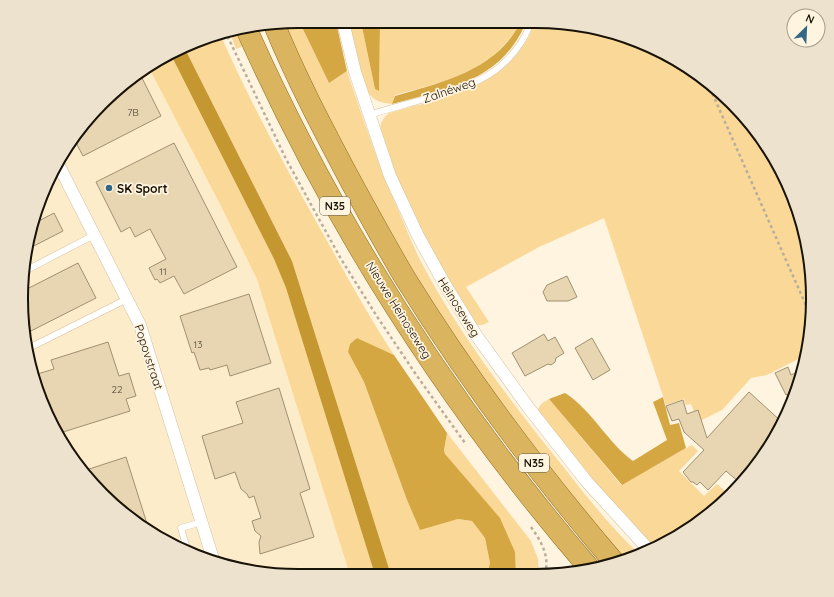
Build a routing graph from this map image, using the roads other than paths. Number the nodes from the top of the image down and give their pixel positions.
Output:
1 (344, 28) edge
2 (529, 28) edge
3 (276, 29) edge
4 (248, 33) edge
5 (368, 115) junction
6 (61, 169) edge
7 (94, 235) junction
8 (30, 269) edge
9 (127, 299) junction
10 (32, 346) edge
11 (202, 522) junction
12 (186, 544) edge
13 (645, 545) edge
14 (212, 555) edge
15 (611, 558) edge
16 (586, 564) edge

1 - 5 street, Heinoseweg
2 - 5 lane, Zalnéweg
3 - 15 highway, Nieuwe Heinoseweg / N35
4 - 16 highway, Nieuwe Heinoseweg / N35
5 - 13 street, Heinoseweg
6 - 7 street, Popovstraat
7 - 8 lane
7 - 9 street, Popovstraat
9 - 10 lane
9 - 11 street, Popovstraat
11 - 12 lane
11 - 14 street, Popovstraat

